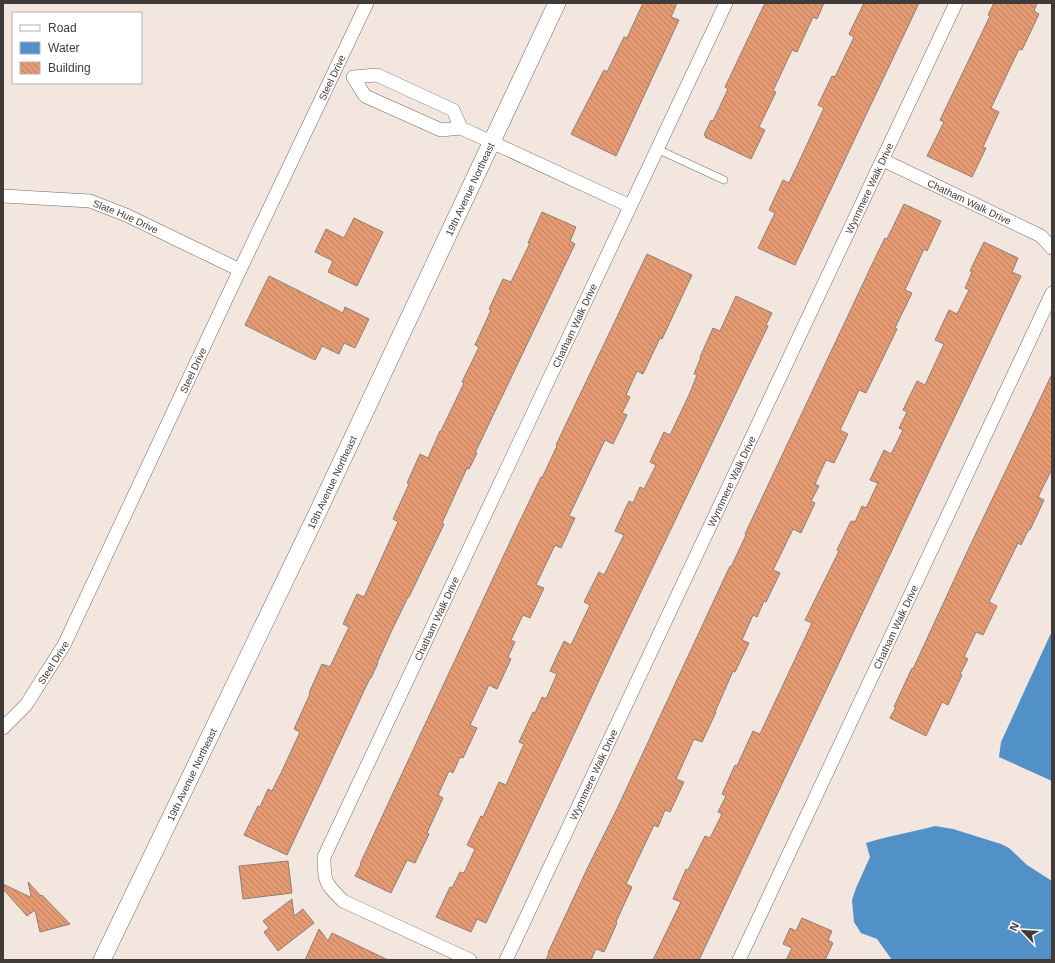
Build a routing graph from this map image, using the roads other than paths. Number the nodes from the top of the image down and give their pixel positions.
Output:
1 (367, 3) edge
2 (556, 3) edge
3 (726, 3) edge
4 (956, 3) edge
5 (336, 69) junction
6 (353, 77) junction
7 (461, 128) junction
8 (492, 142) junction
9 (657, 149) junction
10 (883, 160) junction
11 (724, 180) dead end
12 (3, 196) edge
13 (630, 206) junction
14 (1052, 248) edge
15 (240, 270) junction
16 (1052, 293) edge
17 (3, 728) edge
18 (102, 960) edge
19 (470, 960) edge
20 (506, 960) edge
21 (739, 960) edge

1 - 5 street, Steel Drive
2 - 8 street, 19th Avenue Northeast
3 - 9 street, Chatham Walk Drive
4 - 10 street, Wynnmere Walk Drive
5 - 6 street
5 - 15 street, Steel Drive
6 - 7 street
6 - 7 street
7 - 8 street
8 - 13 street
8 - 18 street, 19th Avenue Northeast
9 - 11 lane
9 - 13 street, Chatham Walk Drive
10 - 14 street, Chatham Walk Drive
10 - 20 street, Wynnmere Walk Drive
12 - 15 street, Slate Hue Drive
13 - 19 street, Chatham Walk Drive
15 - 17 street, Steel Drive
16 - 21 street, Chatham Walk Drive

